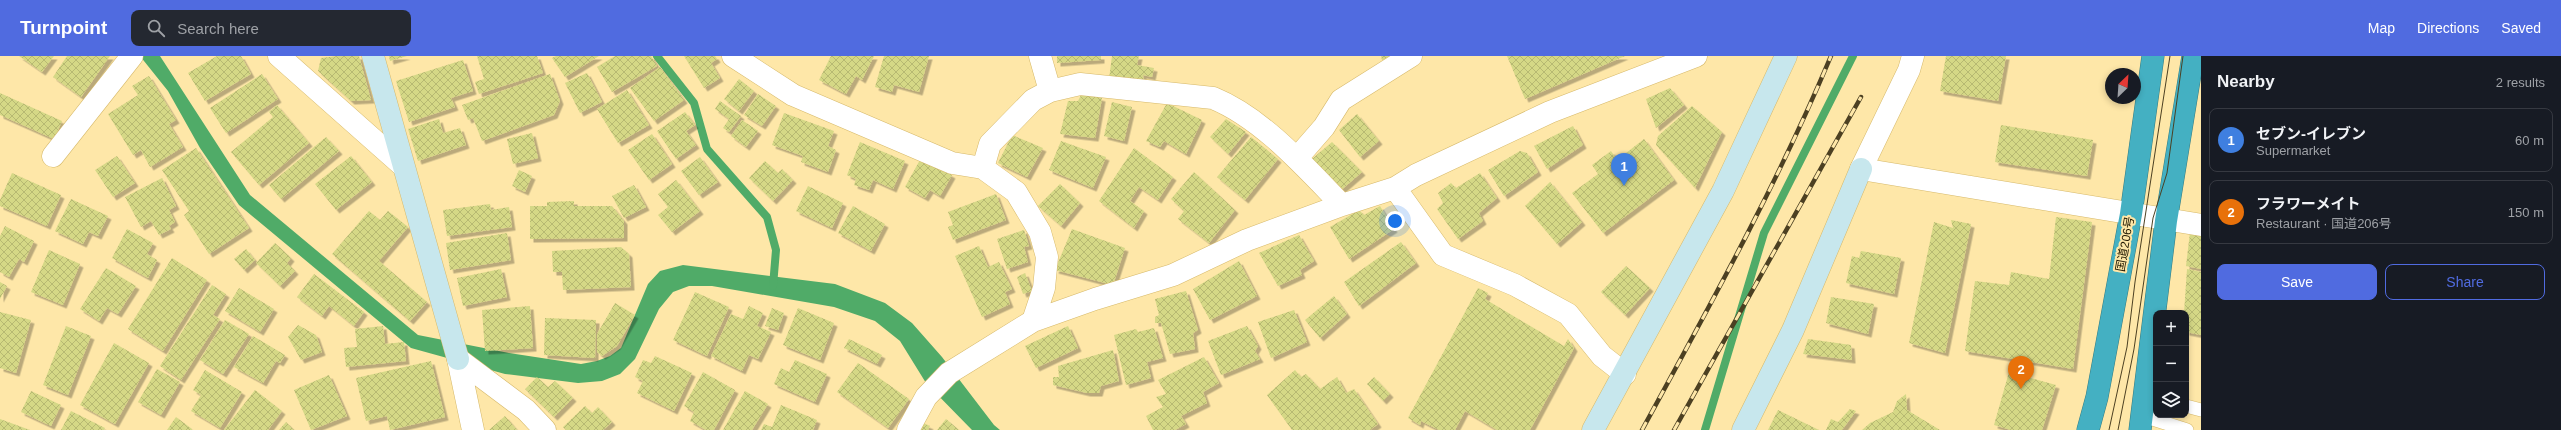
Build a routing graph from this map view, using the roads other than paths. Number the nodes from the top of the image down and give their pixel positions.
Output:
1 (131, 56) edge
2 (279, 56) edge
3 (373, 56) edge
4 (733, 56) edge
5 (1040, 56) edge
6 (1411, 56) edge
7 (1696, 56) edge
8 (1786, 56) edge
9 (1913, 56) edge
10 (2153, 56) edge
11 (2192, 56) edge
12 (1050, 91) junction
13 (53, 156) dead end
14 (1296, 158) junction
15 (402, 165) junction
16 (983, 168) junction
17 (1861, 169) junction
18 (1396, 188) junction
19 (1342, 205) junction
20 (2131, 214) junction
21 (2166, 221) junction
22 (2201, 226) edge
23 (1033, 321) junction
24 (458, 359) junction
25 (1625, 374) junction
26 (2150, 395) edge
27 (2189, 407) edge
28 (2201, 410) edge
29 (2141, 423) edge
30 (472, 430) edge
31 (545, 430) edge
32 (908, 430) edge
33 (1593, 430) edge
34 (1743, 430) edge
35 (2088, 430) edge
36 (2187, 430) edge

1 - 13 street
2 - 15 street
3 - 15 street
4 - 16 street
5 - 12 street
6 - 14 street
7 - 18 street
8 - 25 street
9 - 17 street
10 - 20 highway, 国道206号
11 - 21 highway
12 - 14 street
12 - 16 street
14 - 19 street
15 - 24 street
16 - 23 street
17 - 20 street
17 - 34 street
18 - 19 street
18 - 25 street
19 - 23 street
20 - 21 street
20 - 35 highway, 国道206号
21 - 22 street
21 - 26 highway
23 - 32 street
24 - 30 street
24 - 31 street
25 - 33 street
26 - 29 highway
27 - 28 lane
29 - 36 lane

